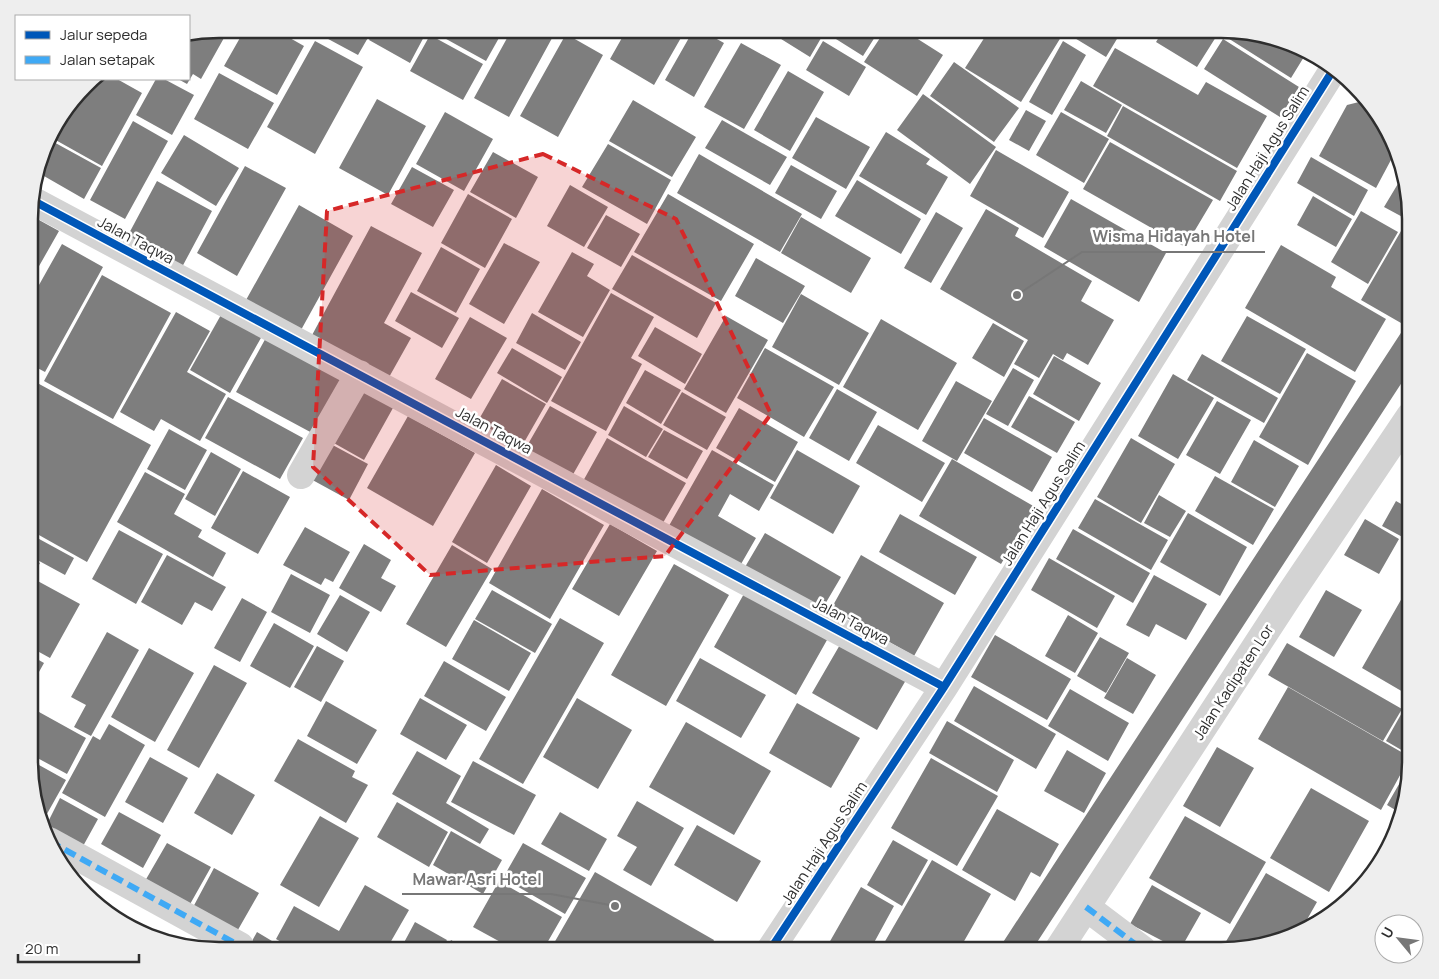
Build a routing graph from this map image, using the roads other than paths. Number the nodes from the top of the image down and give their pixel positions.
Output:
1 (1330, 74) edge
2 (38, 203) edge
3 (359, 374) junction
4 (1402, 428) edge
5 (301, 475) dead end
6 (944, 687) junction
7 (59, 847) edge
8 (1086, 907) junction
9 (233, 942) edge
10 (775, 942) edge
11 (1063, 942) edge
12 (1132, 942) edge

1 - 6 street, Jalan Haji Agus Salim
2 - 3 street, Jalan Taqwa
3 - 5 street
3 - 6 street, Jalan Taqwa
4 - 8 street, Jalan Kadipaten Lor
6 - 10 street, Jalan Haji Agus Salim
7 - 9 street
8 - 11 street, Jalan Kadipaten Lor
8 - 12 street

